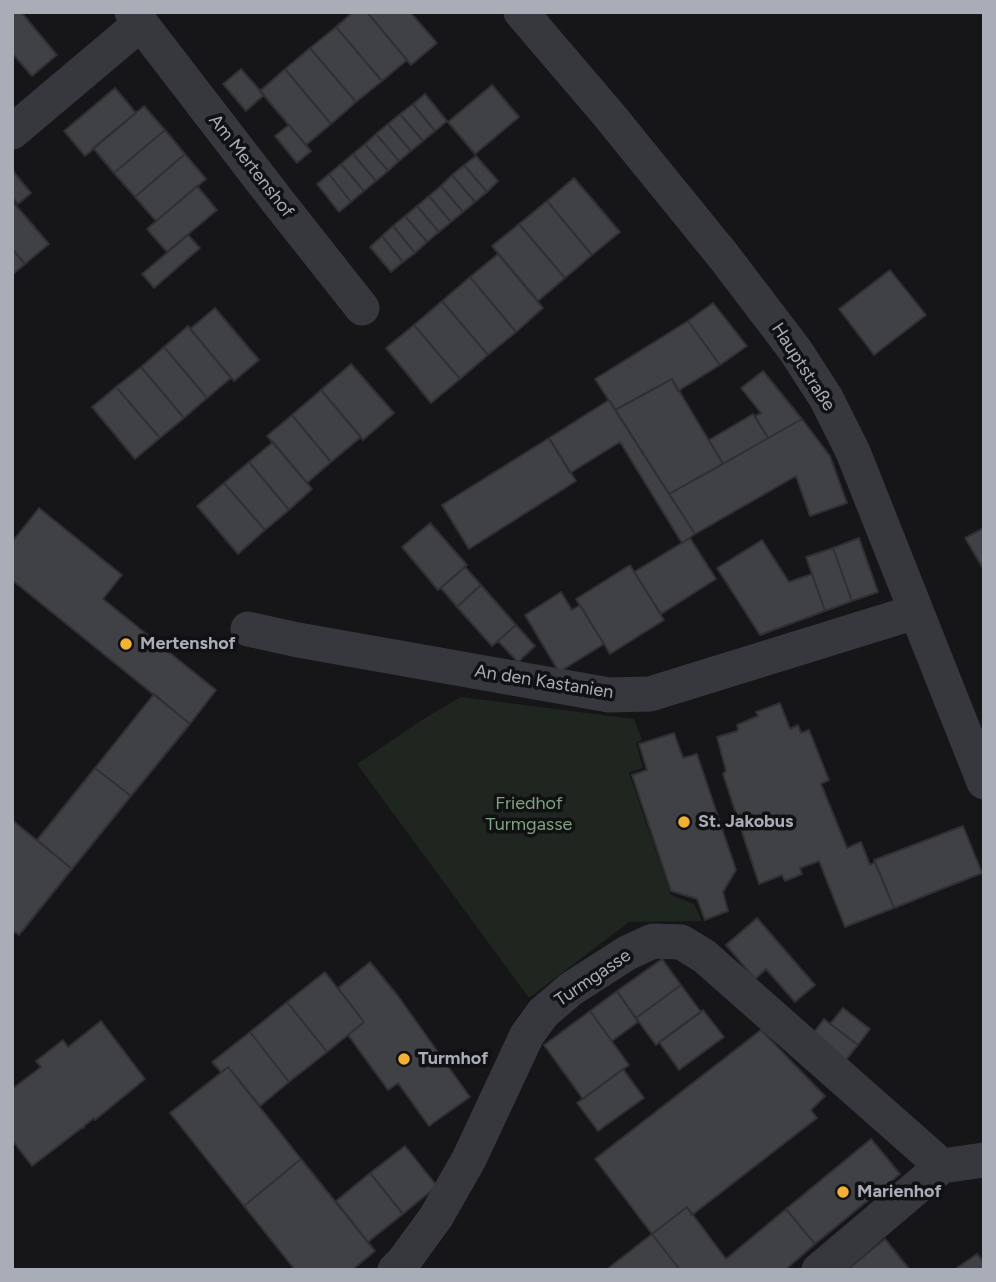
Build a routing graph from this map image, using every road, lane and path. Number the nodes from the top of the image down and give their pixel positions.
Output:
1 (521, 12) edge
2 (136, 18) edge
3 (12, 132) edge
4 (362, 307) dead end
5 (915, 612) junction
6 (248, 629) dead end
7 (984, 782) edge
8 (984, 1160) edge
9 (942, 1166) junction
10 (395, 1270) edge
11 (819, 1270) edge

1 - 5 street, Hauptstraße
2 - 3 street, Am Mertenshof
2 - 4 street, Am Mertenshof
5 - 6 street, An den Kastanien
5 - 7 street, Hauptstraße
8 - 9 street
9 - 10 street, Turmgasse
9 - 11 street

